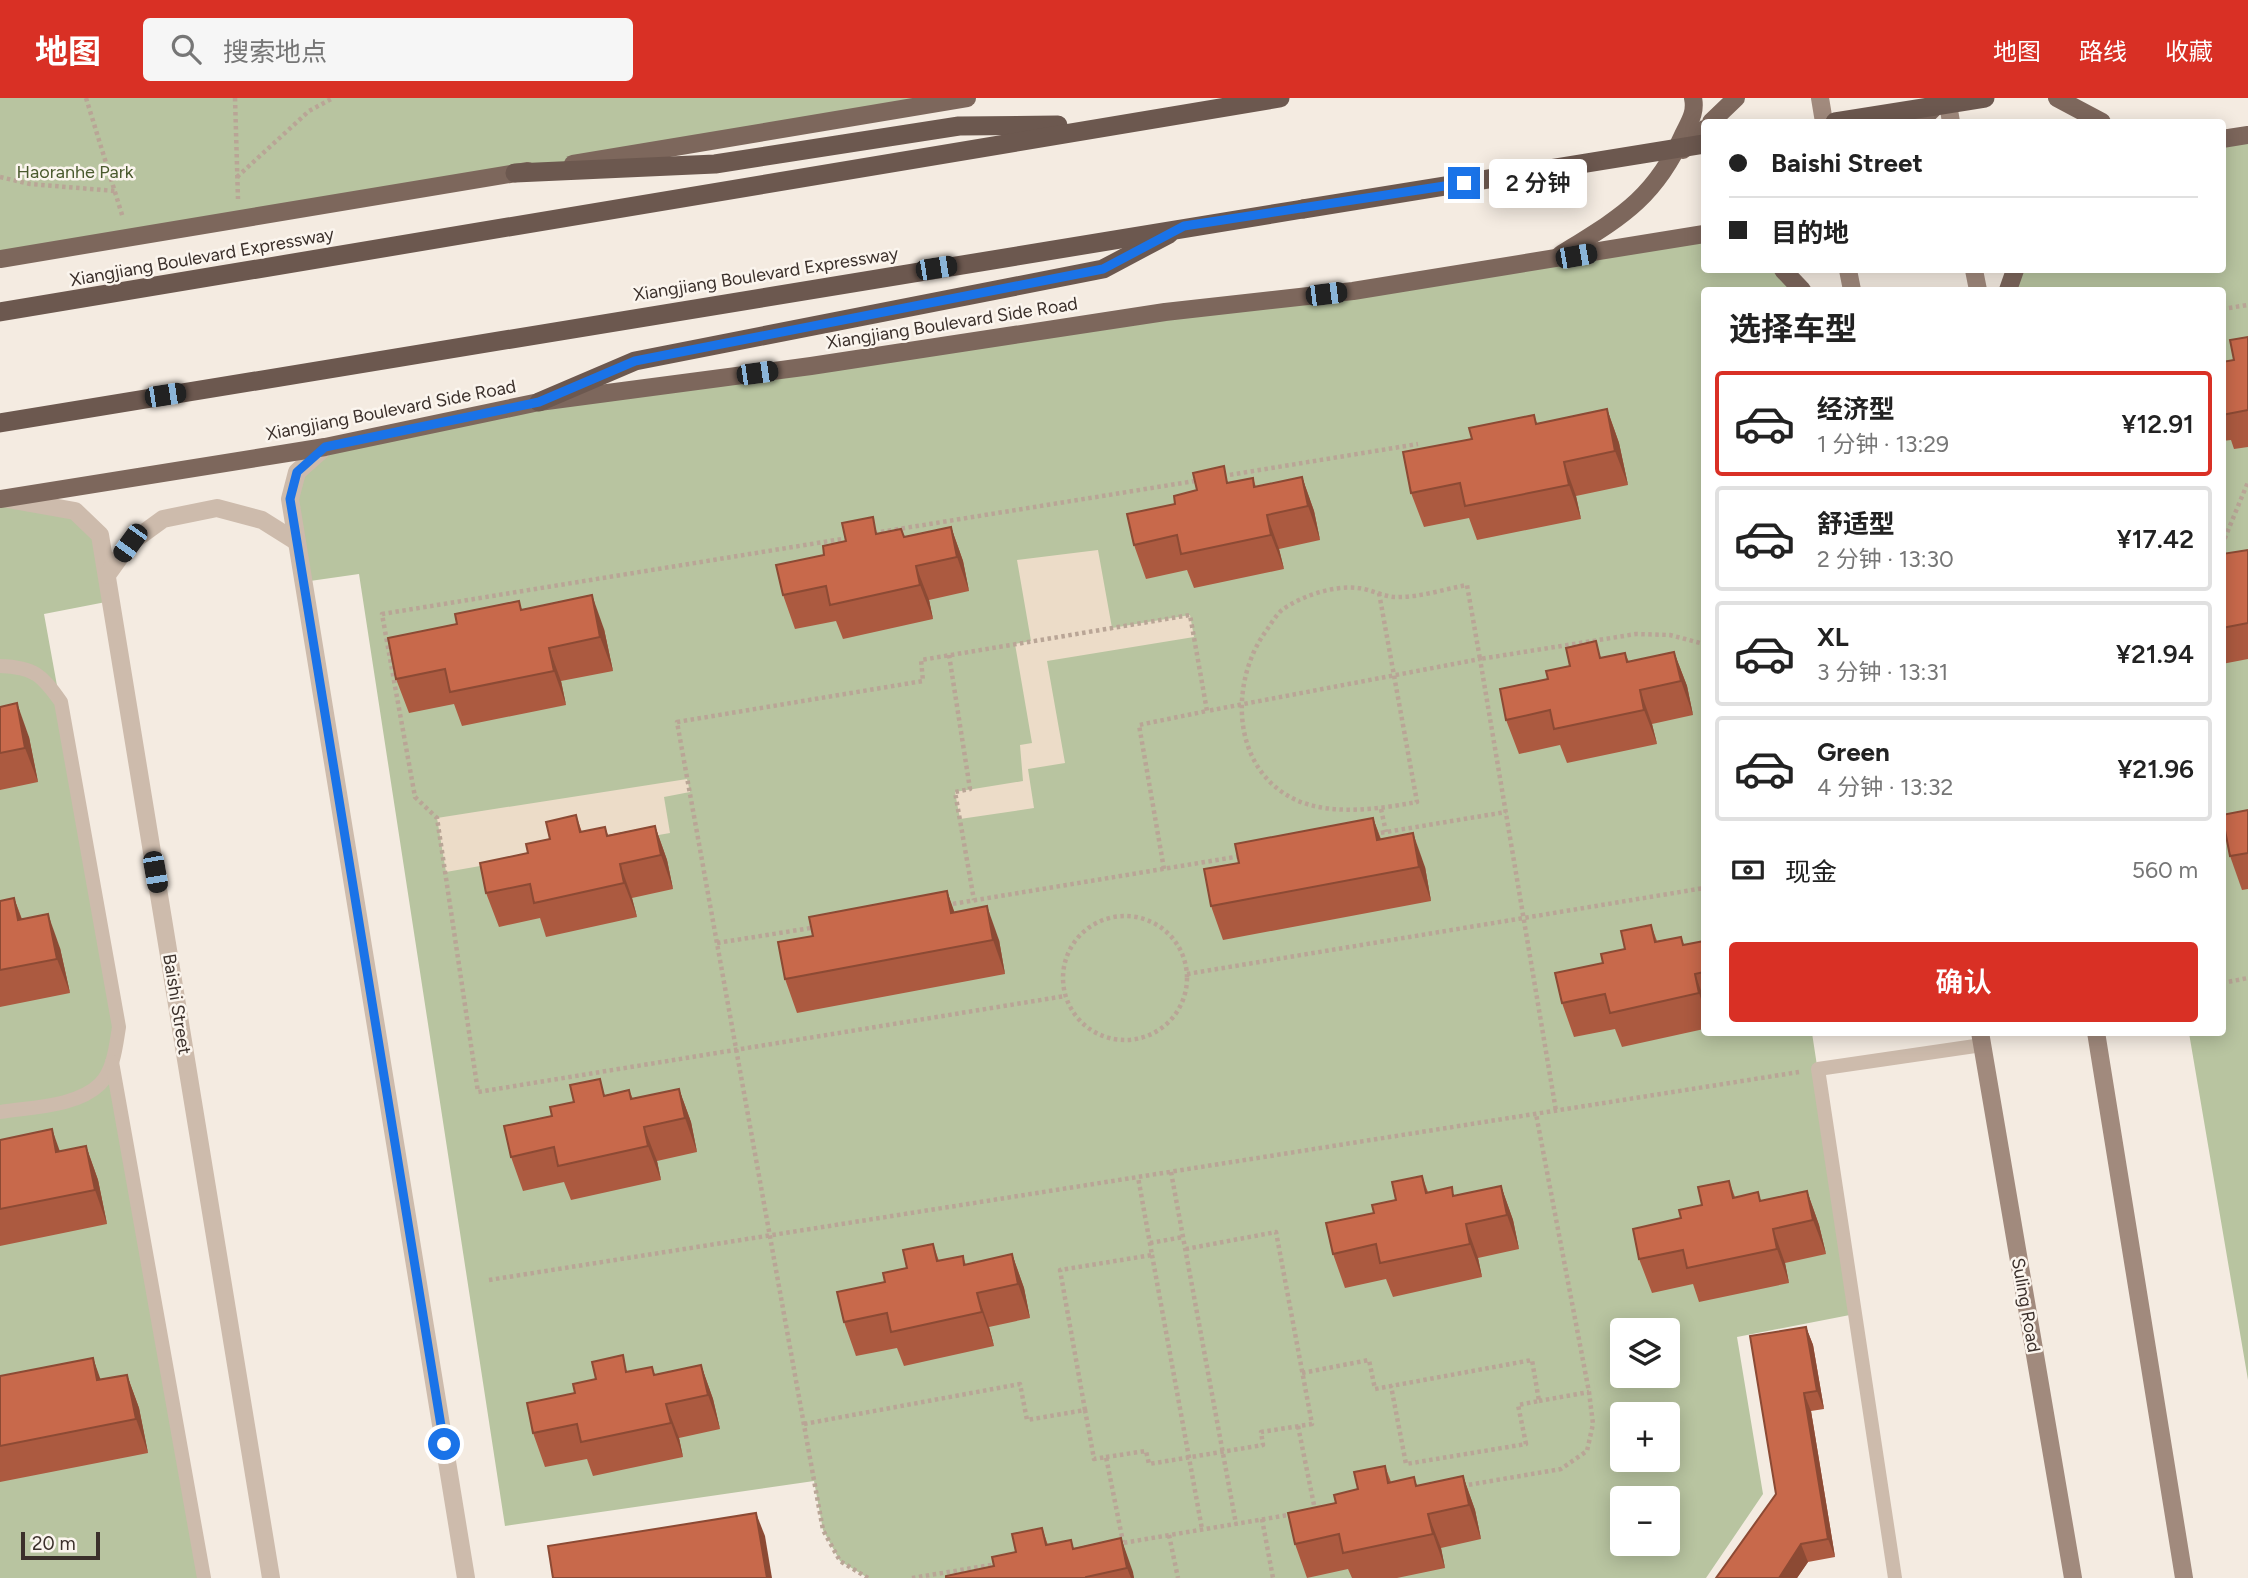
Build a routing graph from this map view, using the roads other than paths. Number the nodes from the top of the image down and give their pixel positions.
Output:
1 (967, 98) edge
2 (1280, 98) edge
3 (1693, 98) edge
4 (1735, 98) edge
5 (1820, 98) edge
6 (1945, 98) edge
7 (1985, 98) edge
8 (2057, 98) edge
9 (1714, 119) edge
10 (1824, 119) edge
11 (1854, 119) edge
12 (1923, 119) edge
13 (1950, 119) edge
14 (2096, 119) edge
15 (1119, 124) junction
16 (1701, 132) edge
17 (2248, 135) edge
18 (2226, 138) edge
19 (1701, 144) edge
20 (1671, 163) junction
21 (514, 173) junction
22 (1184, 226) junction
23 (1701, 235) edge
24 (0, 259) edge
25 (1551, 260) junction
26 (1786, 273) edge
27 (1799, 287) edge
28 (0, 312) edge
29 (539, 402) junction
30 (0, 422) edge
31 (325, 447) junction
32 (2, 499) edge
33 (297, 542) junction
34 (107, 575) junction
35 (0, 666) edge
36 (2097, 1036) edge
37 (1981, 1039) edge
38 (112, 1062) junction
39 (0, 1112) edge
40 (204, 1578) edge
41 (271, 1578) edge
42 (466, 1578) edge
43 (1895, 1578) edge
44 (2073, 1578) edge
45 (2184, 1578) edge

1 - 21 main road
2 - 15 highway, Xiangjiang Boulevard Expressway
3 - 20 main road
4 - 9 main road
5 - 10 main road
6 - 12 main road
6 - 13 main road
7 - 11 highway, bridge
8 - 14 main road
15 - 21 highway
15 - 28 highway, Xiangjiang Boulevard Expressway
16 - 20 main road
17 - 18 main road
19 - 22 highway, Xiangjiang Boulevard Expressway, bridge
20 - 25 main road
21 - 24 main road
22 - 29 highway
22 - 30 highway, Xiangjiang Boulevard Expressway
23 - 25 main road, Xiangjiang Boulevard Side Road
25 - 29 main road, Xiangjiang Boulevard Side Road
26 - 27 main road
29 - 31 main road, Xiangjiang Boulevard Side Road
31 - 32 main road, Xiangjiang Boulevard Side Road
31 - 33 street
32 - 34 street, Baishi Street
33 - 34 street
33 - 42 street
34 - 41 street, Baishi Street
35 - 38 lane
36 - 45 main road
37 - 43 lane
37 - 44 main road, Suling Road
38 - 39 lane
38 - 40 lane

